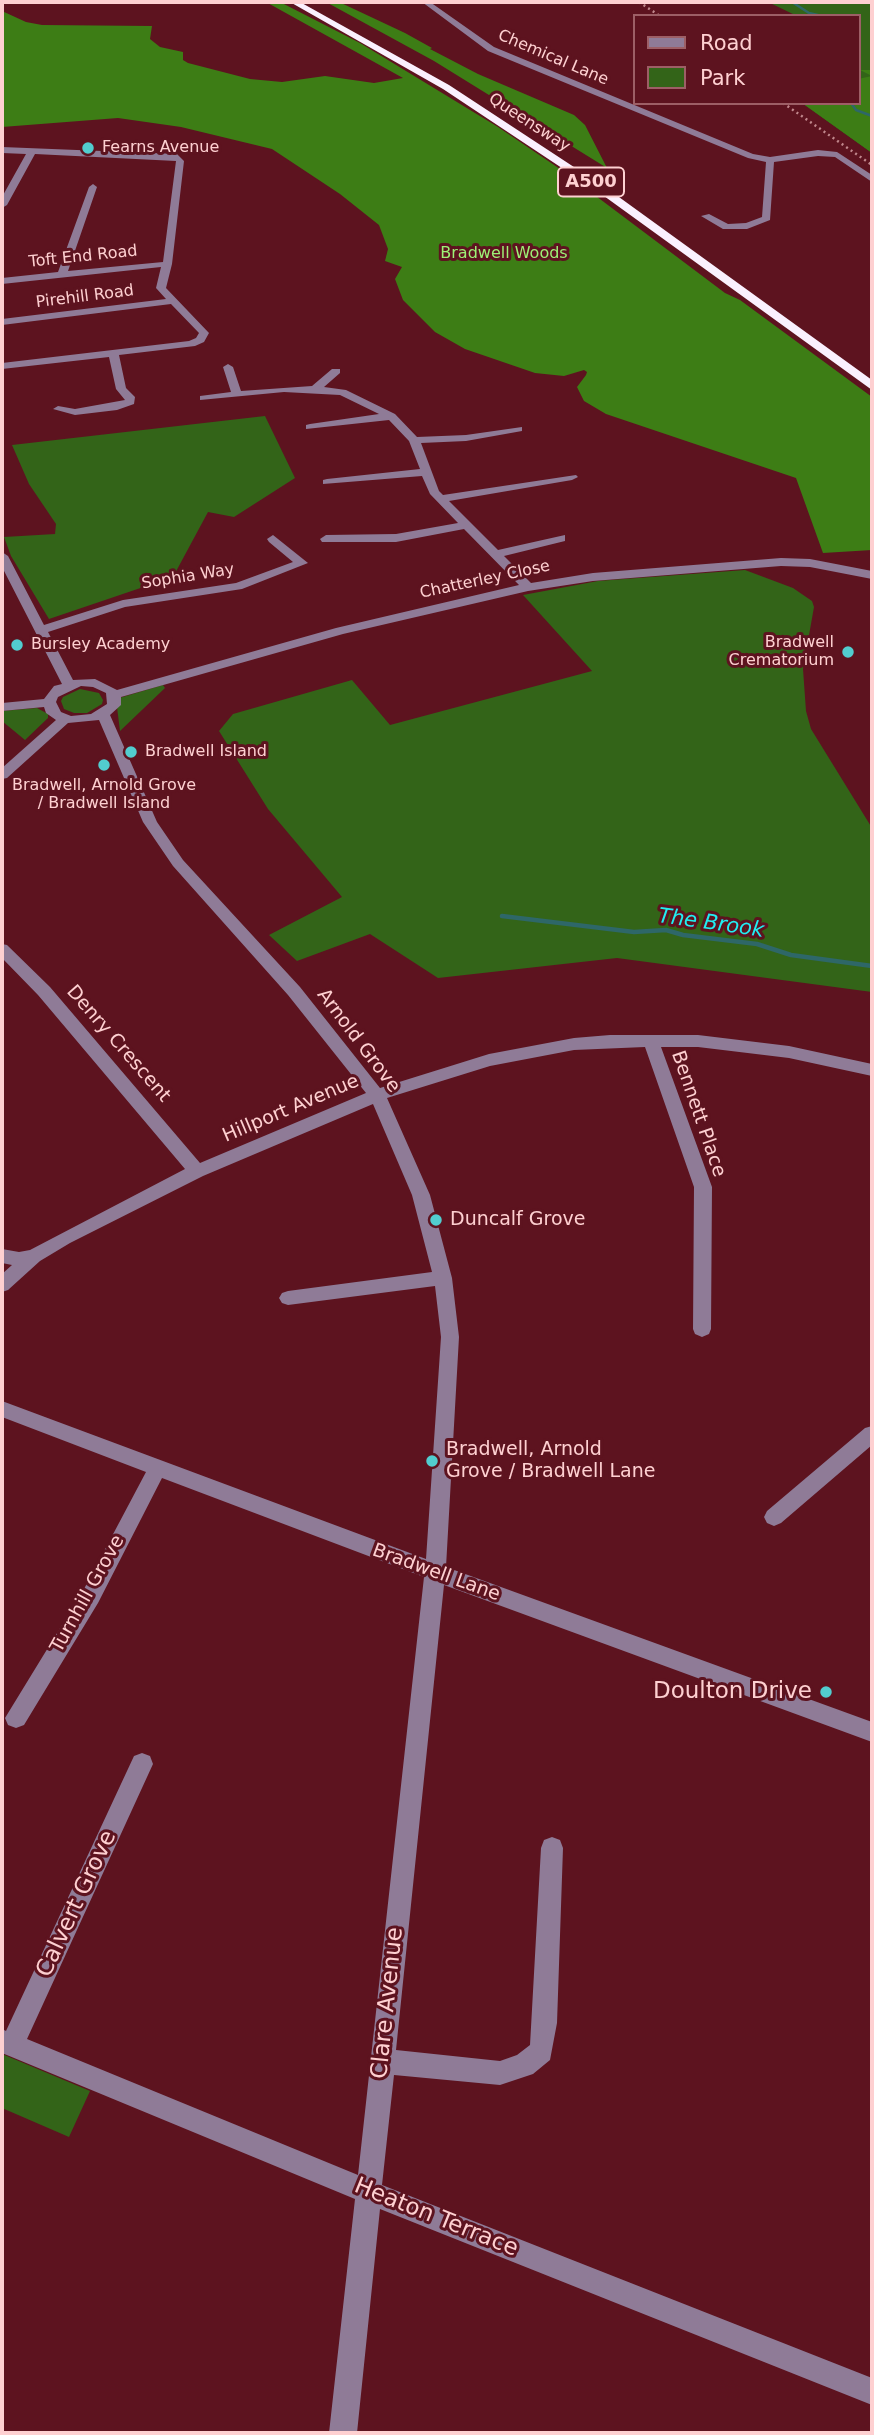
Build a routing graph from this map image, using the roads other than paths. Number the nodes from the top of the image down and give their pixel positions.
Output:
1 (292, 2) edge
2 (311, 2) edge
3 (426, 2) edge
4 (428, 63) dead end
5 (446, 77) junction
6 (2, 150) edge
7 (32, 150) junction
8 (770, 160) junction
9 (872, 178) edge
10 (93, 187) dead end
11 (2, 205) edge
12 (706, 216) dead end
13 (167, 264) junction
14 (62, 275) junction
15 (2, 281) edge
16 (171, 301) junction
17 (2, 322) edge
18 (114, 354) junction
19 (2, 366) edge
20 (228, 367) dead end
21 (336, 371) dead end
22 (872, 371) edge
23 (872, 386) edge
24 (315, 389) junction
25 (237, 393) junction
26 (204, 398) dead end
27 (58, 409) dead end
28 (391, 416) junction
29 (310, 427) dead end
30 (518, 429) dead end
31 (414, 440) junction
32 (427, 472) junction
33 (572, 477) dead end
34 (327, 482) dead end
35 (440, 499) junction
36 (465, 525) junction
37 (274, 539) dead end
38 (326, 539) dead end
39 (554, 542) dead end
40 (495, 554) junction
41 (3, 560) edge
42 (872, 575) edge
43 (528, 587) junction
44 (42, 630) junction
45 (69, 685) junction
46 (114, 695) junction
47 (49, 702) junction
48 (2, 707) edge
49 (103, 714) junction
50 (65, 719) junction
51 (2, 775) edge
52 (2, 949) edge
53 (651, 1040) junction
54 (872, 1070) edge
55 (377, 1095) junction
56 (197, 1171) junction
57 (2, 1256) edge
58 (34, 1256) junction
59 (443, 1278) junction
60 (2, 1285) edge
61 (288, 1298) dead end
62 (702, 1329) dead end
63 (2, 1409) edge
64 (871, 1438) edge
65 (157, 1469) junction
66 (774, 1517) dead end
67 (435, 1573) junction
68 (16, 1718) dead end
69 (872, 1732) edge
70 (142, 1764) dead end
71 (552, 1848) dead end
72 (7, 2043) edge
73 (381, 2062) junction
74 (368, 2192) junction
75 (872, 2390) edge
76 (343, 2433) edge

1 - 23 highway, Queensway / A500
2 - 5 highway, Queensway / A500
3 - 8 street, Chemical Lane
4 - 5 highway
5 - 22 highway, Queensway / A500
6 - 7 street
7 - 11 street
7 - 13 street
8 - 9 street, Chemical Lane
8 - 12 street
10 - 14 street
13 - 14 street, Toft End Road
13 - 16 street
14 - 15 street, Toft End Road
16 - 17 street, Pirehill Road
16 - 18 street
18 - 19 street
18 - 27 street
20 - 25 street
21 - 24 street
24 - 25 street
24 - 28 street
25 - 26 street
28 - 29 street
28 - 31 street
30 - 31 street
31 - 32 street
32 - 34 street
32 - 35 street
33 - 35 street
35 - 36 street
36 - 38 street
36 - 40 street
37 - 44 street, Sophia Way
39 - 40 street
40 - 43 street
41 - 44 street
42 - 43 street, Chatterley Close
43 - 46 street, Chatterley Close
44 - 45 street
45 - 46 street
45 - 47 street
46 - 49 street
47 - 48 street
47 - 50 street
49 - 50 street
49 - 55 street, Arnold Grove
50 - 51 street
52 - 56 street, Denry Crescent
53 - 54 street, Hillport Avenue
53 - 55 street, Hillport Avenue
53 - 62 street, Bennett Place
55 - 56 street, Hillport Avenue
55 - 59 street, Arnold Grove
56 - 58 street, Hillport Avenue
57 - 58 street
58 - 60 street, Hillport Avenue
59 - 61 street
59 - 67 street, Arnold Grove
63 - 65 street, Bradwell Lane
64 - 66 street
65 - 67 street, Bradwell Lane
65 - 68 street, Turnhill Grove
67 - 69 street, Bradwell Lane
67 - 73 street, Clare Avenue
70 - 72 street, Calvert Grove
71 - 73 street
72 - 74 street, Heaton Terrace
73 - 74 street, Clare Avenue
74 - 75 street, Heaton Terrace
74 - 76 street, Clare Avenue

